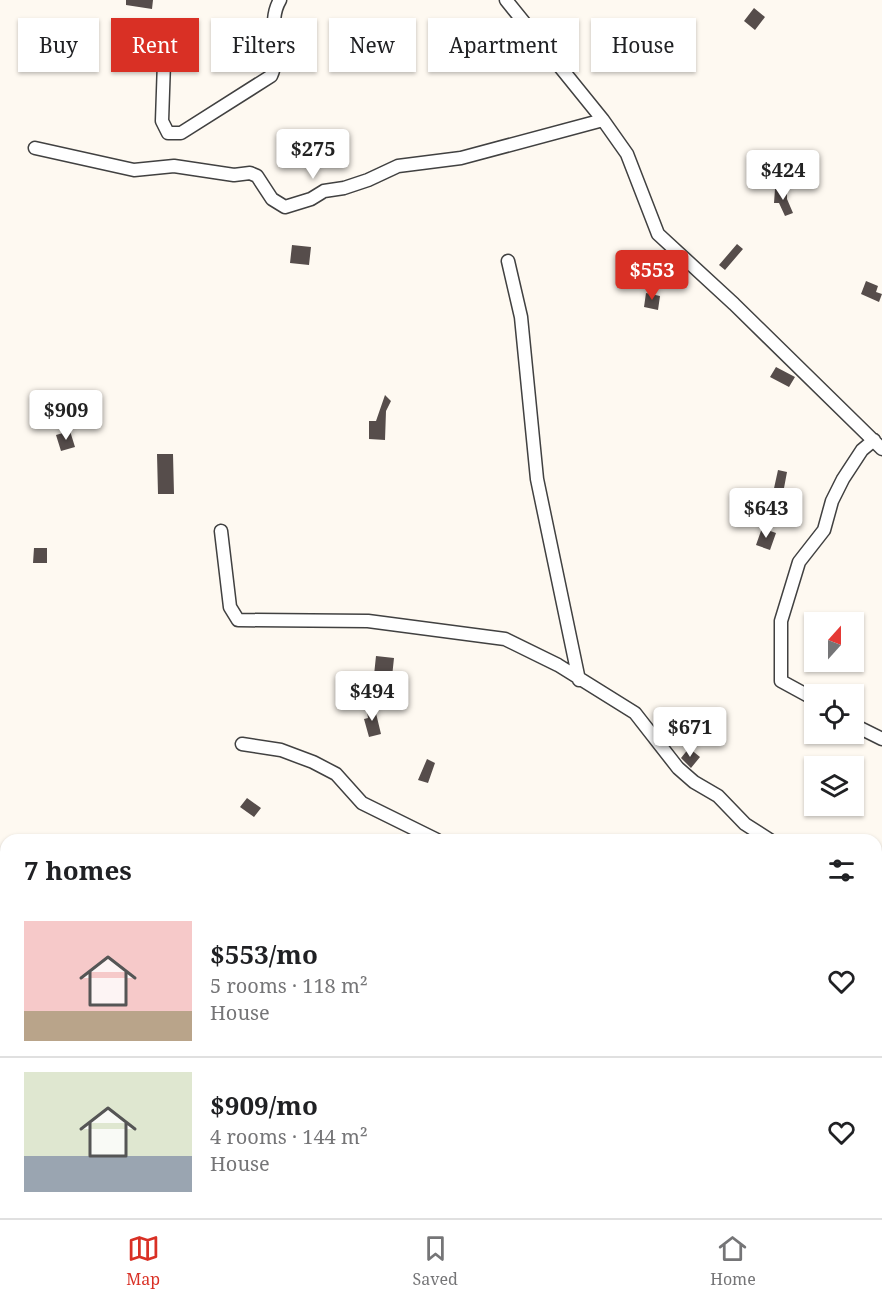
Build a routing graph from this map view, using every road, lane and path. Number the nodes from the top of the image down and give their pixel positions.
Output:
1 (280, 0) edge
2 (506, 0) edge
3 (164, 72) edge
4 (603, 120) junction
5 (35, 148) dead end
6 (508, 261) dead end
7 (878, 444) edge
8 (221, 531) dead end
9 (579, 680) junction
10 (804, 694) edge
11 (864, 730) edge
12 (882, 739) edge
13 (242, 744) dead end
14 (425, 834) edge
15 (761, 834) edge

1 - 3 street
2 - 4 street
4 - 5 street
4 - 7 street
6 - 9 street
7 - 10 street
8 - 9 street
9 - 15 street
11 - 12 street
13 - 14 street

